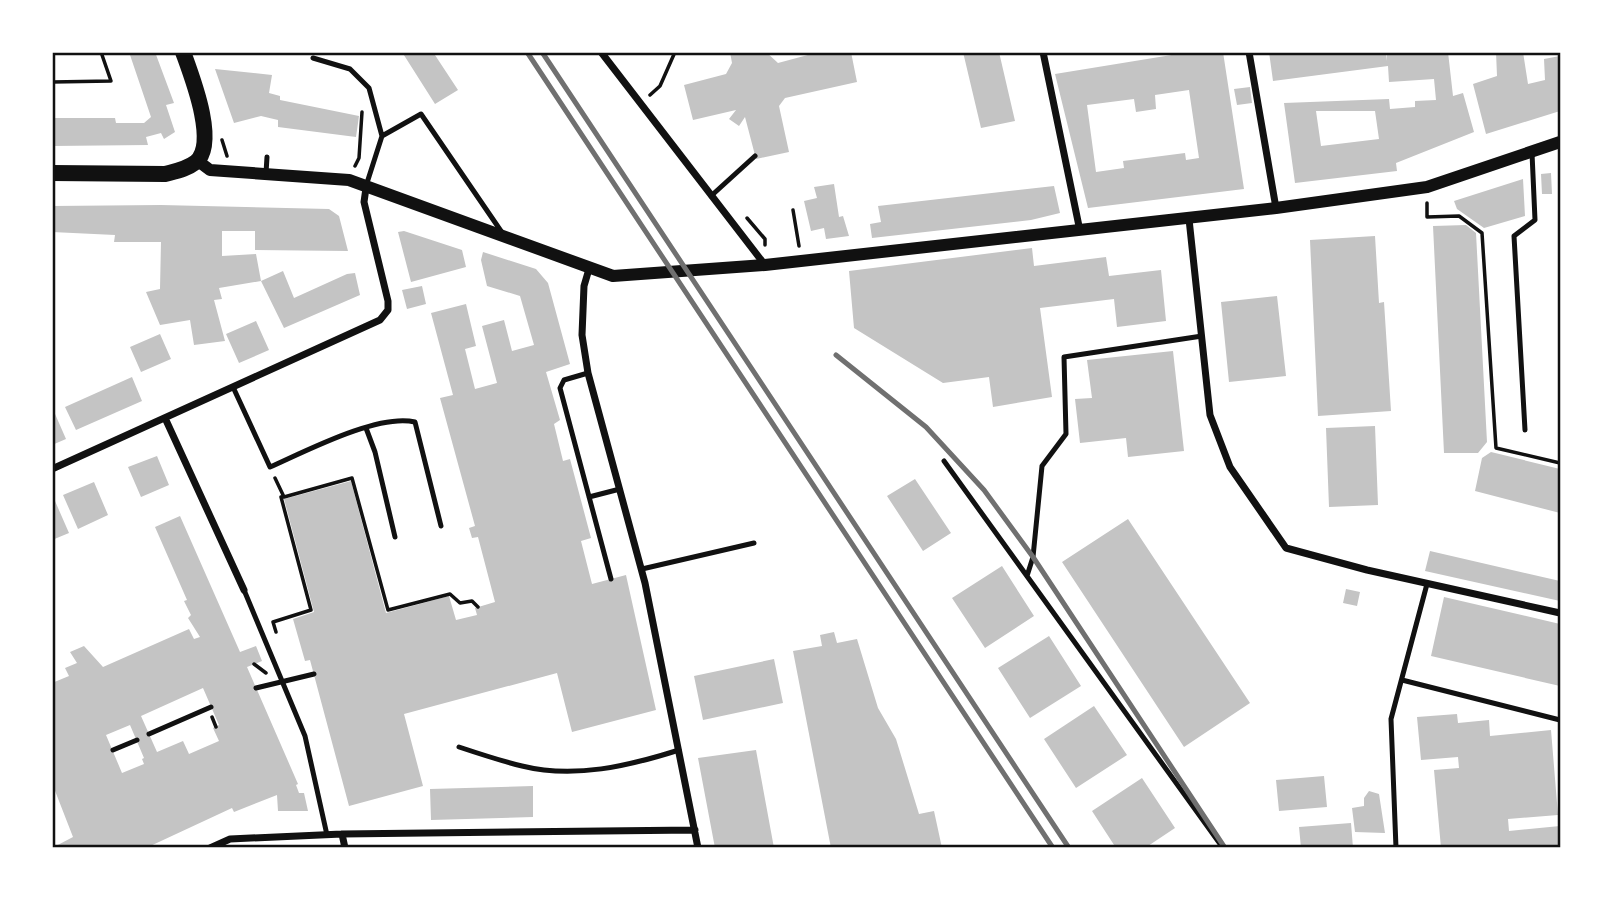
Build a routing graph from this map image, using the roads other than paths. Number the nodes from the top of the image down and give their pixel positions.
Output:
1 (183, 52) edge
2 (601, 52) edge
3 (1043, 52) edge
4 (1250, 52) edge
5 (313, 58) dead end
6 (382, 136) junction
7 (1560, 142) edge
8 (1532, 153) junction
9 (755, 156) dead end
10 (267, 157) dead end
11 (198, 161) junction
12 (52, 173) edge
13 (266, 173) junction
14 (366, 188) junction
15 (711, 196) junction
16 (1276, 208) junction
17 (1189, 219) junction
18 (1081, 232) junction
19 (506, 239) junction
20 (765, 265) junction
21 (589, 269) junction
22 (1202, 336) junction
23 (588, 373) junction
24 (233, 387) junction
25 (165, 418) junction
26 (366, 428) junction
27 (1525, 430) dead end
28 (944, 461) dead end
29 (52, 468) edge
30 (620, 489) junction
31 (589, 497) junction
32 (441, 526) dead end
33 (395, 537) dead end
34 (754, 543) dead end
35 (642, 569) junction
36 (1027, 576) junction
37 (611, 579) dead end
38 (1427, 584) junction
39 (244, 590) joint
40 (1560, 613) edge
41 (314, 674) dead end
42 (282, 680) junction
43 (1402, 680) junction
44 (256, 688) dead end
45 (211, 707) dead end
46 (1560, 720) edge
47 (149, 734) dead end
48 (137, 740) dead end
49 (459, 747) dead end
50 (113, 750) dead end
51 (679, 750) junction
52 (695, 830) junction
53 (342, 834) junction
54 (327, 835) junction
55 (210, 848) edge
56 (345, 848) edge
57 (698, 848) edge
58 (1223, 848) edge
59 (1396, 848) edge

1 - 11 main road
2 - 15 street
3 - 18 street
4 - 16 street
5 - 6 lane
6 - 14 lane
6 - 19 lane
7 - 8 street
8 - 16 street
8 - 27 lane
9 - 15 lane
10 - 13 lane
11 - 12 main road
11 - 13 street
13 - 14 street
14 - 19 street
14 - 24 street
15 - 20 street
16 - 17 street
17 - 18 street
17 - 22 street
18 - 20 street
19 - 21 street
20 - 21 street
21 - 23 street
22 - 36 lane
22 - 38 street
23 - 30 street
23 - 31 lane
24 - 25 street
24 - 26 lane
25 - 29 street
25 - 39 street
26 - 32 lane
26 - 33 lane
28 - 36 lane
30 - 31 lane
30 - 35 street
31 - 37 lane
34 - 35 lane
35 - 51 street
36 - 58 lane
38 - 40 street
38 - 43 lane
39 - 42 lane
41 - 42 lane
42 - 44 lane
42 - 54 lane
43 - 46 lane
43 - 59 lane
45 - 47 lane
48 - 50 lane
49 - 51 lane
51 - 52 street
52 - 53 street
52 - 57 street
53 - 54 street
53 - 56 street
54 - 55 street

